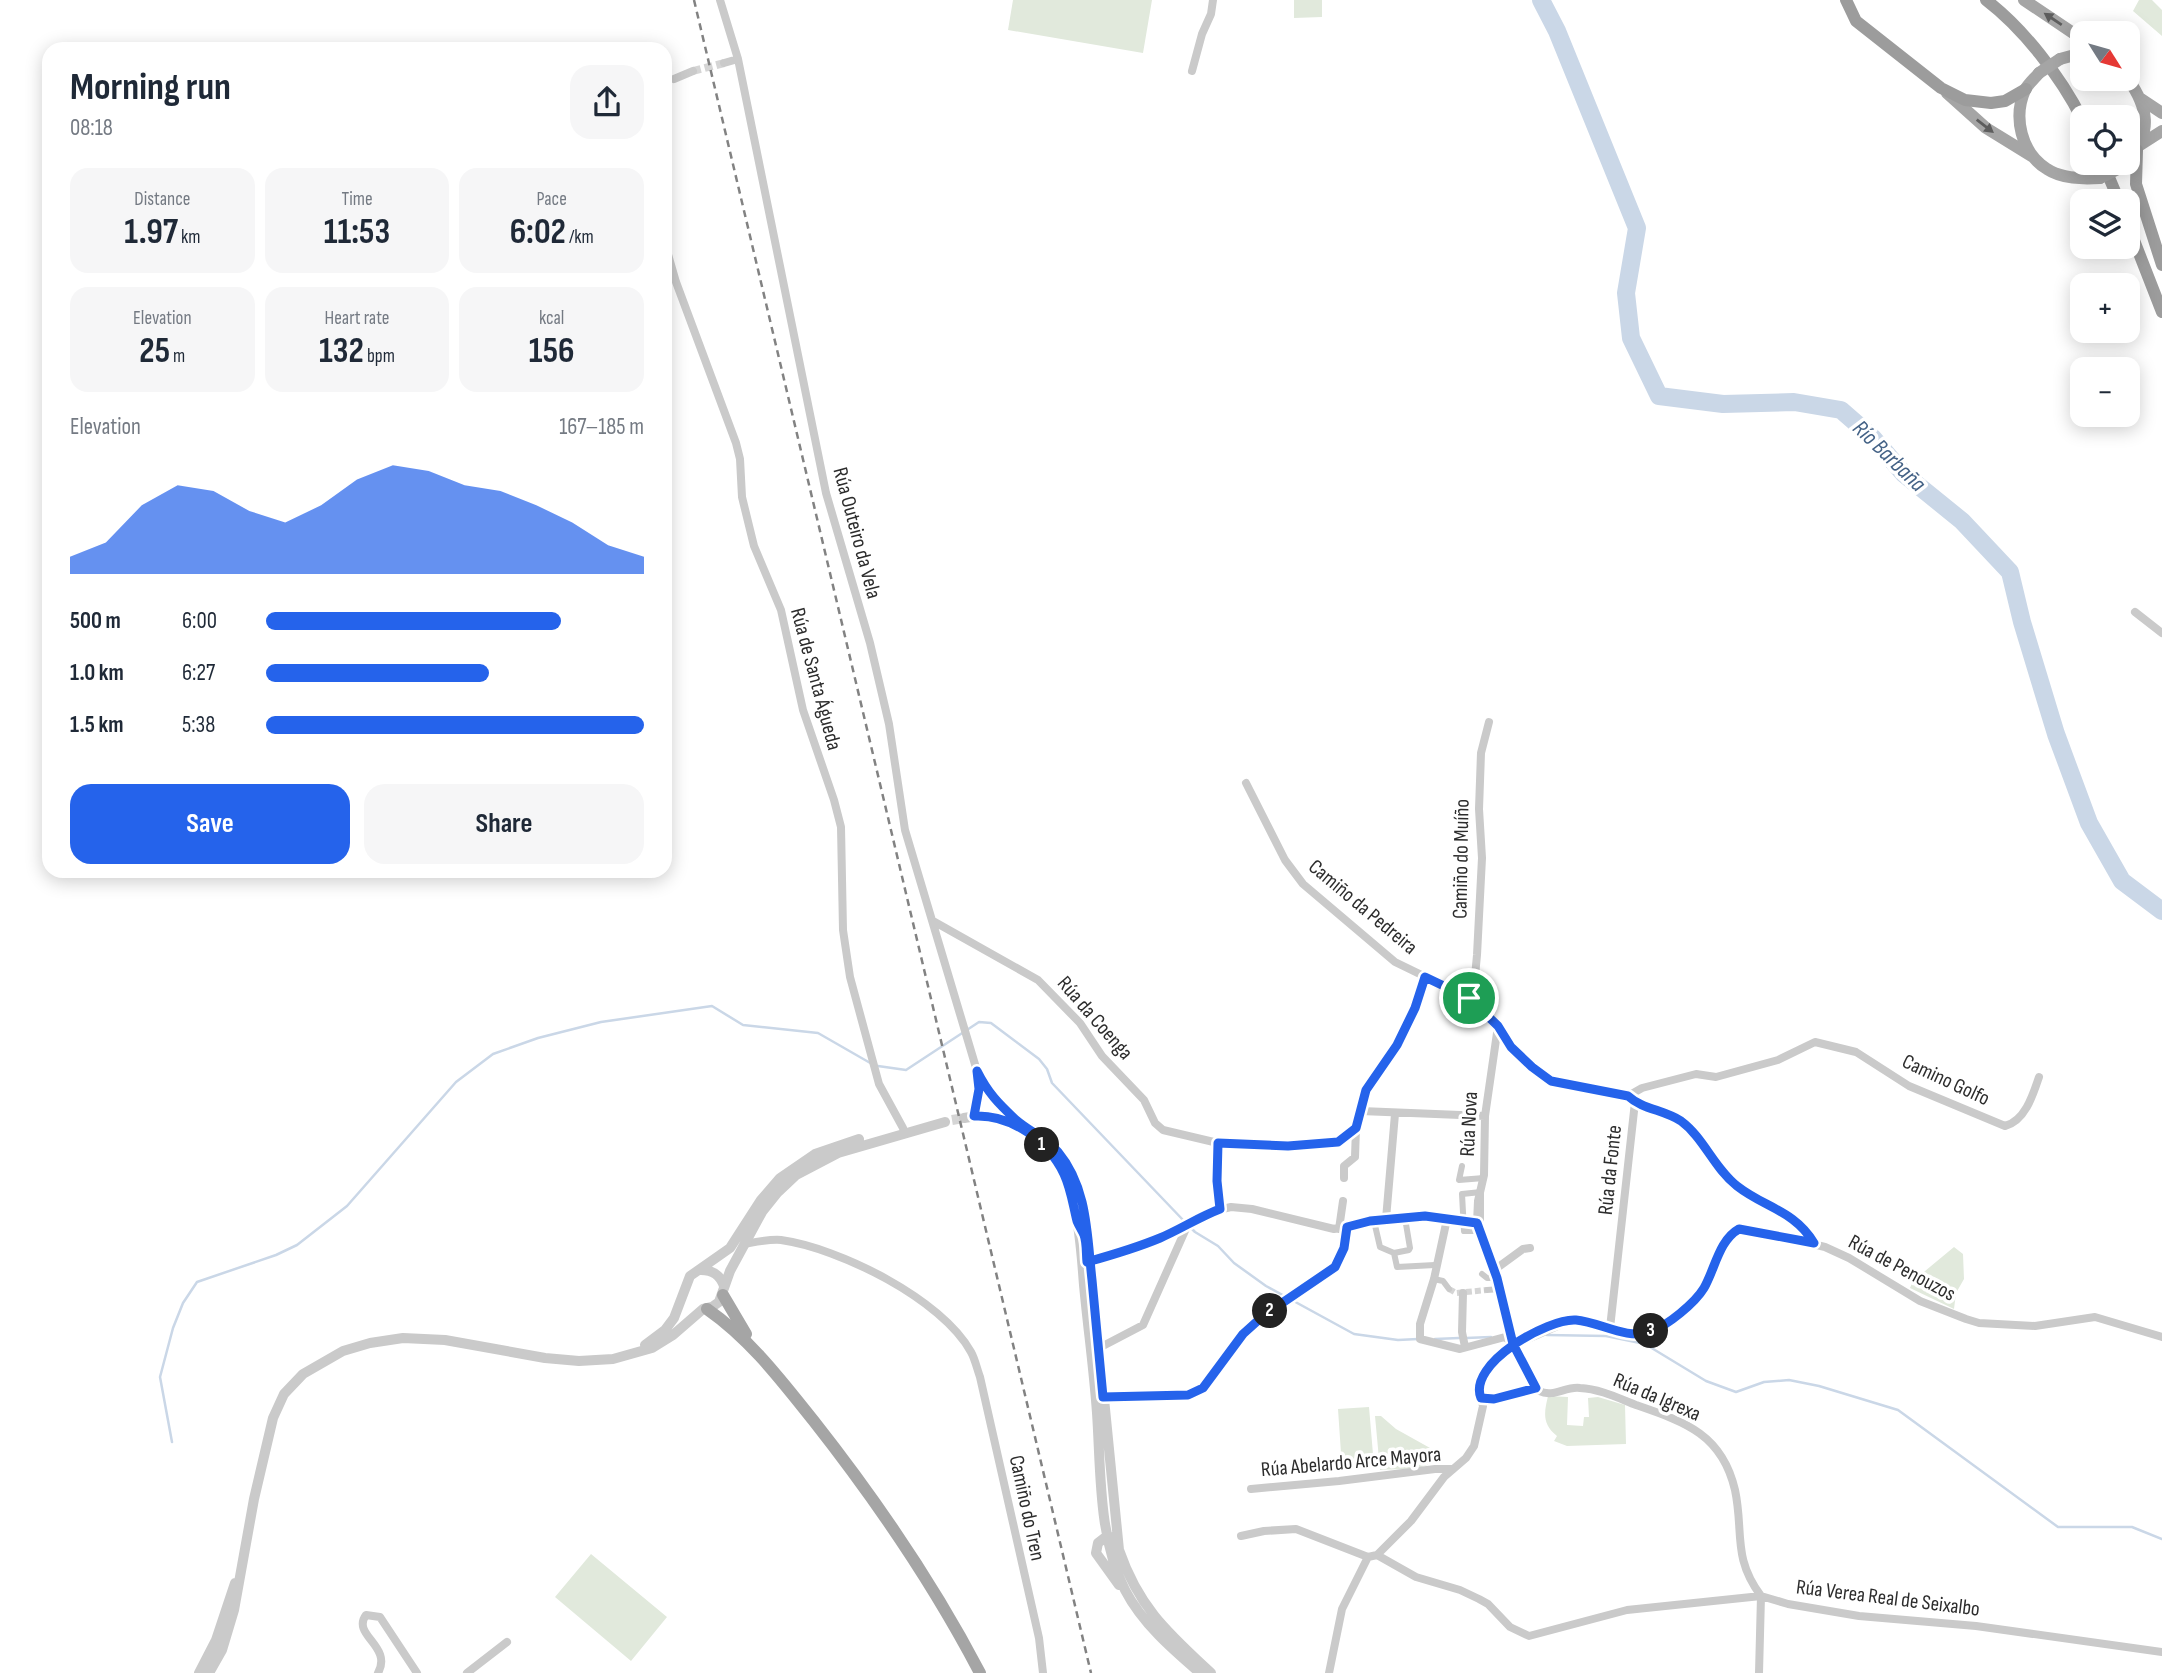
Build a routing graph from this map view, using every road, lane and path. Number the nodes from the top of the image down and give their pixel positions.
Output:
1 (720, 0) edge
2 (1213, 0) edge
3 (1840, 0) edge
4 (1846, 0) edge
5 (1988, 0) edge
6 (2024, 0) edge
7 (1856, 21) junction
8 (2070, 31) edge
9 (2070, 56) edge
10 (738, 59) junction
11 (724, 63) tunnel mouth
12 (693, 71) tunnel mouth
13 (1192, 71) dead end
14 (674, 79) dead end
15 (1941, 88) junction
16 (2026, 89) junction
17 (2136, 91) edge
18 (2141, 99) junction
19 (2074, 105) edge
20 (2162, 113) edge
21 (2162, 131) edge
22 (2140, 144) edge
23 (2140, 147) edge
24 (2034, 158) junction
25 (2105, 175) edge
26 (2137, 175) edge
27 (2140, 256) edge
28 (2162, 265) edge
29 (672, 268) edge
30 (2162, 312) edge
31 (2135, 612) dead end
32 (2162, 633) edge
33 (1489, 722) dead end
34 (1246, 783) dead end
35 (933, 921) junction
36 (1425, 977) junction
37 (1469, 998) junction
38 (1498, 1026) junction
39 (977, 1071) junction
40 (2039, 1077) dead end
41 (1628, 1096) junction
42 (1635, 1102) junction
43 (1361, 1111) junction
44 (1395, 1114) junction
45 (1485, 1116) junction
46 (969, 1117) joint
47 (1002, 1118) junction
48 (1017, 1121) junction
49 (903, 1128) junction
50 (1356, 1128) junction
51 (1218, 1143) junction
52 (1462, 1166) dead end
53 (1344, 1178) dead end
54 (1484, 1178) junction
55 (1481, 1192) junction
56 (1343, 1201) dead end
57 (1220, 1209) junction
58 (1405, 1218) junction
59 (1386, 1219) junction
60 (1447, 1219) junction
61 (1077, 1220) junction
62 (1374, 1221) junction
63 (1464, 1222) junction
64 (1188, 1224) junction
65 (1479, 1227) junction
66 (1343, 1228) junction
67 (1814, 1243) junction
68 (744, 1244) junction
69 (1530, 1248) dead end
70 (1394, 1253) junction
71 (1089, 1262) junction
72 (1435, 1265) junction
73 (706, 1270) junction
74 (1482, 1274) dead end
75 (1497, 1278) junction
76 (1434, 1279) junction
77 (1449, 1289) tunnel mouth
78 (1500, 1289) junction
79 (724, 1290) junction
80 (1487, 1290) tunnel mouth
81 (685, 1291) junction
82 (1464, 1293) dead end
83 (706, 1309) junction
84 (1610, 1328) junction
85 (1089, 1337) junction
86 (2162, 1338) edge
87 (751, 1344) junction
88 (1513, 1344) junction
89 (1465, 1347) junction
90 (1099, 1348) junction
91 (633, 1353) junction
92 (1536, 1388) junction
93 (1103, 1397) junction
94 (1481, 1398) junction
95 (1453, 1469) junction
96 (1251, 1489) dead end
97 (1112, 1495) junction
98 (1241, 1536) dead end
99 (1109, 1537) junction
100 (1372, 1556) junction
101 (1114, 1557) junction
102 (1100, 1558) junction
103 (241, 1570) junction
104 (1126, 1591) junction
105 (1761, 1596) junction
106 (1154, 1618) junction
107 (507, 1642) dead end
108 (2162, 1652) edge
109 (199, 1673) edge
110 (209, 1673) edge
111 (378, 1673) edge
112 (416, 1673) edge
113 (467, 1673) edge
114 (980, 1673) edge
115 (1042, 1673) edge
116 (1200, 1673) edge
117 (1211, 1673) edge
118 (1329, 1673) edge
119 (1759, 1673) edge

1 - 10 street, Rúa Outeiro da Vela
2 - 13 street
3 - 7 main road
4 - 7 highway
5 - 19 highway
8 -> 6 main road
7 - 15 highway
9 - 16 main road, bridge
10 - 11 street
10 - 35 street, Rúa Outeiro da Vela
12 - 14 street
15 - 16 highway
15 -> 24 main road
16 - 24 main road
17 - 18 main road
18 - 20 main road
18 - 22 main road
21 - 23 main road
24 - 25 main road, bridge
26 - 28 highway
27 - 30 highway
29 - 49 street, Rúa de Santa Águeda
31 - 32 street
33 - 37 street, Camiño do Muíño
34 - 36 street, Camiño da Pedreira
35 - 39 street, Rúa Outeiro da Vela
35 - 51 street, Rúa da Coenga
36 - 37 street, Rúa da Fonte
36 - 43 street
37 - 38 street, Rúa da Fonte
38 - 41 street, Rúa da Fonte
38 - 45 street, Rúa Nova
39 - 46 street
39 - 48 street
40 - 41 street, Camino Golfo
41 - 42 street, Rúa da Fonte
42 - 67 street
42 - 84 street, Rúa da Fonte
43 - 44 street
43 - 50 street
44 - 45 street
44 - 59 street
45 - 54 street, Rúa Nova
46 - 47 street
47 - 48 street
47 - 61 street
48 - 71 street
49 - 68 street
49 - 73 street
50 - 51 street, Rúa da Coenga
50 - 53 street
51 - 57 street
52 - 54 street
54 - 55 street, Rúa Nova
55 - 63 street
55 - 65 street, Rúa Nova
56 - 66 street
57 - 64 street
57 - 66 street
58 - 59 street
58 - 60 street
58 - 70 street
59 - 62 street
60 - 63 street
60 - 72 street
61 - 71 street
61 - 85 street
62 - 66 street
62 - 70 street
63 - 65 street
64 - 71 street
64 - 90 street
65 - 75 street
66 - 93 street
67 - 84 street, Rúa de Penouzos
67 - 86 street, Rúa de Penouzos
68 - 73 street
68 - 79 street
68 - 115 street, Camiño do Tren
69 - 75 street
70 - 72 street
71 - 85 street
71 - 90 street
72 - 76 street
73 - 79 street
73 - 81 street
74 - 75 street
75 - 78 street
76 - 77 street
76 - 89 street
78 - 80 street
78 - 88 street
79 - 83 street
79 - 87 main road
81 - 83 street
81 - 91 street
82 - 89 street
83 - 87 main road
83 - 91 street
84 - 88 street, Rúa de Penouzos
85 - 99 street
87 - 114 main road
88 - 89 street
88 - 92 street
88 - 94 street, Rúa Abelardo Arce Mayora
90 - 93 street
91 - 103 street
92 - 94 street
92 - 105 street, Rúa da Igrexa
93 - 97 street
94 - 95 street, Rúa Abelardo Arce Mayora
95 - 96 street, Rúa Abelardo Arce Mayora
95 - 100 street, Rúa Abelardo Arce Mayora
97 - 99 street
97 - 106 street
98 - 100 street
99 - 101 street
99 - 102 street
100 - 105 street, Rúa Verea Real de Seixalbo
100 - 118 street, Rúa Abelardo Arce Mayora
101 - 102 street
101 - 104 street
101 - 106 street
102 - 104 street
103 - 109 street
103 - 110 street
104 - 116 street
105 - 108 street, Rúa Verea Real de Seixalbo
105 - 119 street
106 - 117 street
107 - 113 street
111 - 112 street

